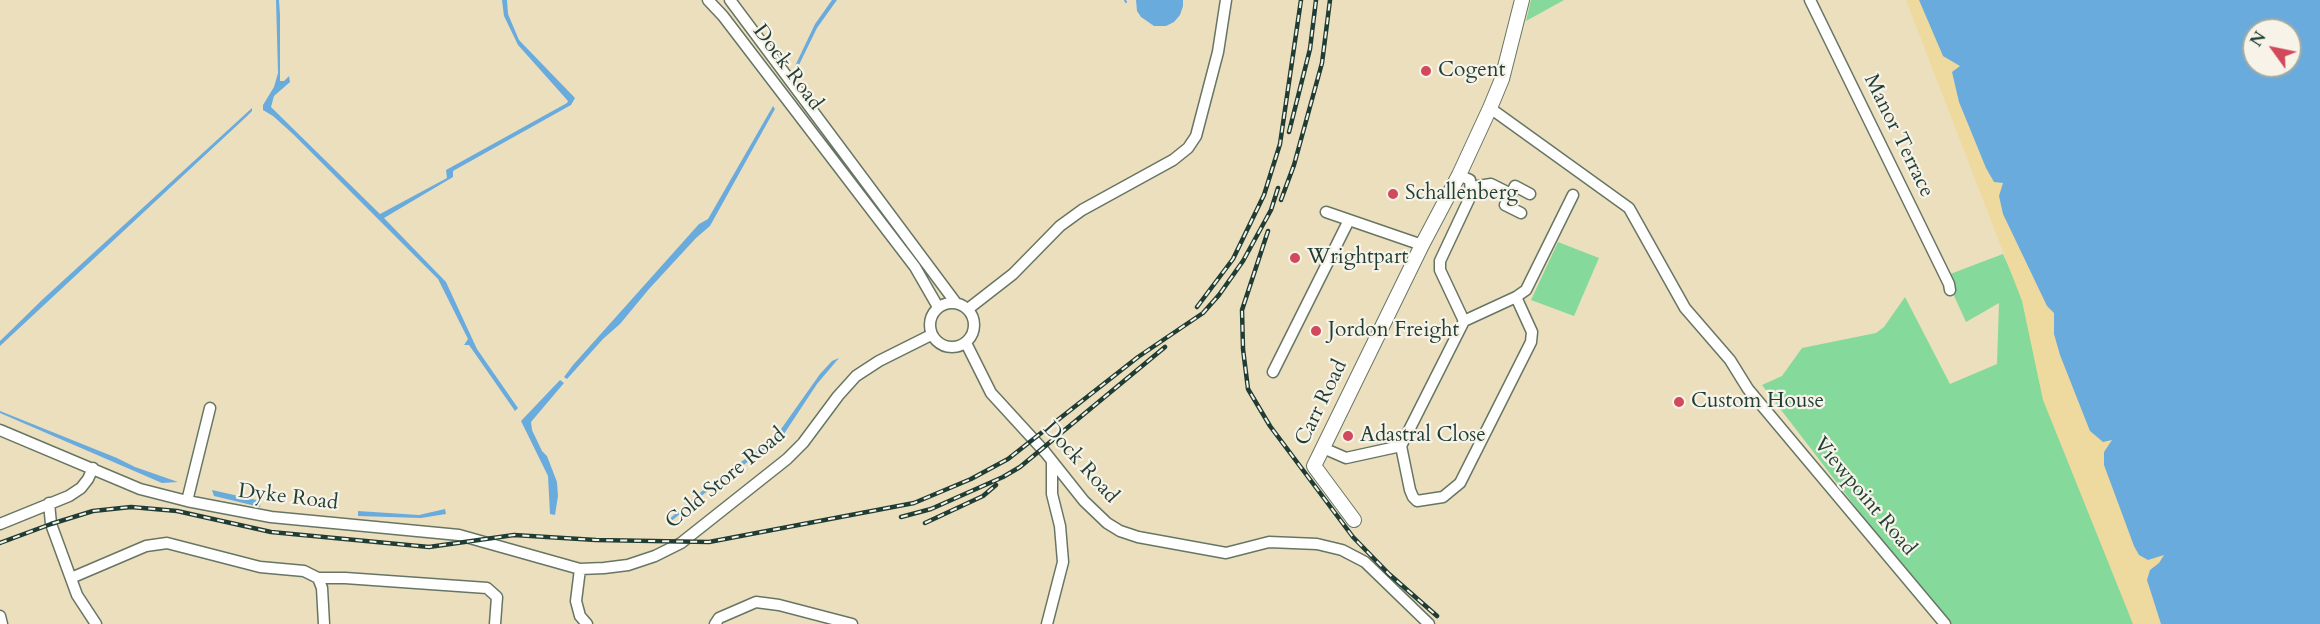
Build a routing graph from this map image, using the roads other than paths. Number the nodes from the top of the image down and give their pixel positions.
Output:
1 (708, 0) edge
2 (730, 0) edge
3 (1226, 0) edge
4 (1522, 0) edge
5 (1810, 0) edge
6 (1490, 108) junction
7 (1459, 175) junction
8 (1472, 187) junction
9 (1510, 194) junction
10 (1530, 194) dead end
11 (1573, 195) dead end
12 (1326, 212) dead end
13 (1521, 213) dead end
14 (1349, 220) junction
15 (1422, 245) junction
16 (1950, 290) dead end
17 (1516, 297) junction
18 (956, 303) junction
19 (938, 307) junction
20 (968, 309) junction
21 (1464, 321) junction
22 (931, 335) junction
23 (966, 343) junction
24 (1273, 372) dead end
25 (210, 408) dead end
26 (0, 430) edge
27 (1401, 446) junction
28 (1323, 448) junction
29 (1052, 461) junction
30 (93, 468) junction
31 (187, 501) junction
32 (49, 503) junction
33 (1354, 520) dead end
34 (0, 524) edge
35 (580, 569) junction
36 (71, 578) junction
37 (318, 578) junction
38 (0, 616) edge
39 (2, 624) edge
40 (96, 624) edge
41 (324, 624) edge
42 (495, 624) edge
43 (587, 624) edge
44 (715, 624) edge
45 (852, 624) edge
46 (1047, 624) edge
47 (1429, 624) edge
48 (1945, 624) edge

1 - 19 street, Dock Road
2 - 18 street, Dock Road
3 - 20 street
4 - 6 main road, Carr Road
5 - 16 street, Manor Terrace
6 - 7 main road, Carr Road
6 - 48 street, Viewpoint Road
7 - 8 street
7 - 15 main road, Carr Road
8 - 9 street
8 - 21 street
9 - 10 street
9 - 13 street
11 - 17 street
12 - 14 street
14 - 15 street
14 - 24 street
15 - 28 main road, Carr Road
17 - 21 street
17 - 27 street
18 - 19 street
18 - 20 street
19 - 22 street
20 - 23 street
21 - 27 street
22 - 23 street
22 - 35 street, Cold Store Road
23 - 29 street, Dock Road
25 - 31 street
26 - 30 street, Dyke Road
27 - 28 street
28 - 33 main road, Carr Road
29 - 46 street
29 - 47 street, Dock Road
30 - 31 street, Dyke Road
30 - 32 street
31 - 35 street, Dyke Road
32 - 34 street
32 - 36 street
35 - 43 street
36 - 37 street
36 - 40 street
37 - 41 street
37 - 42 street
38 - 39 street
44 - 45 street

